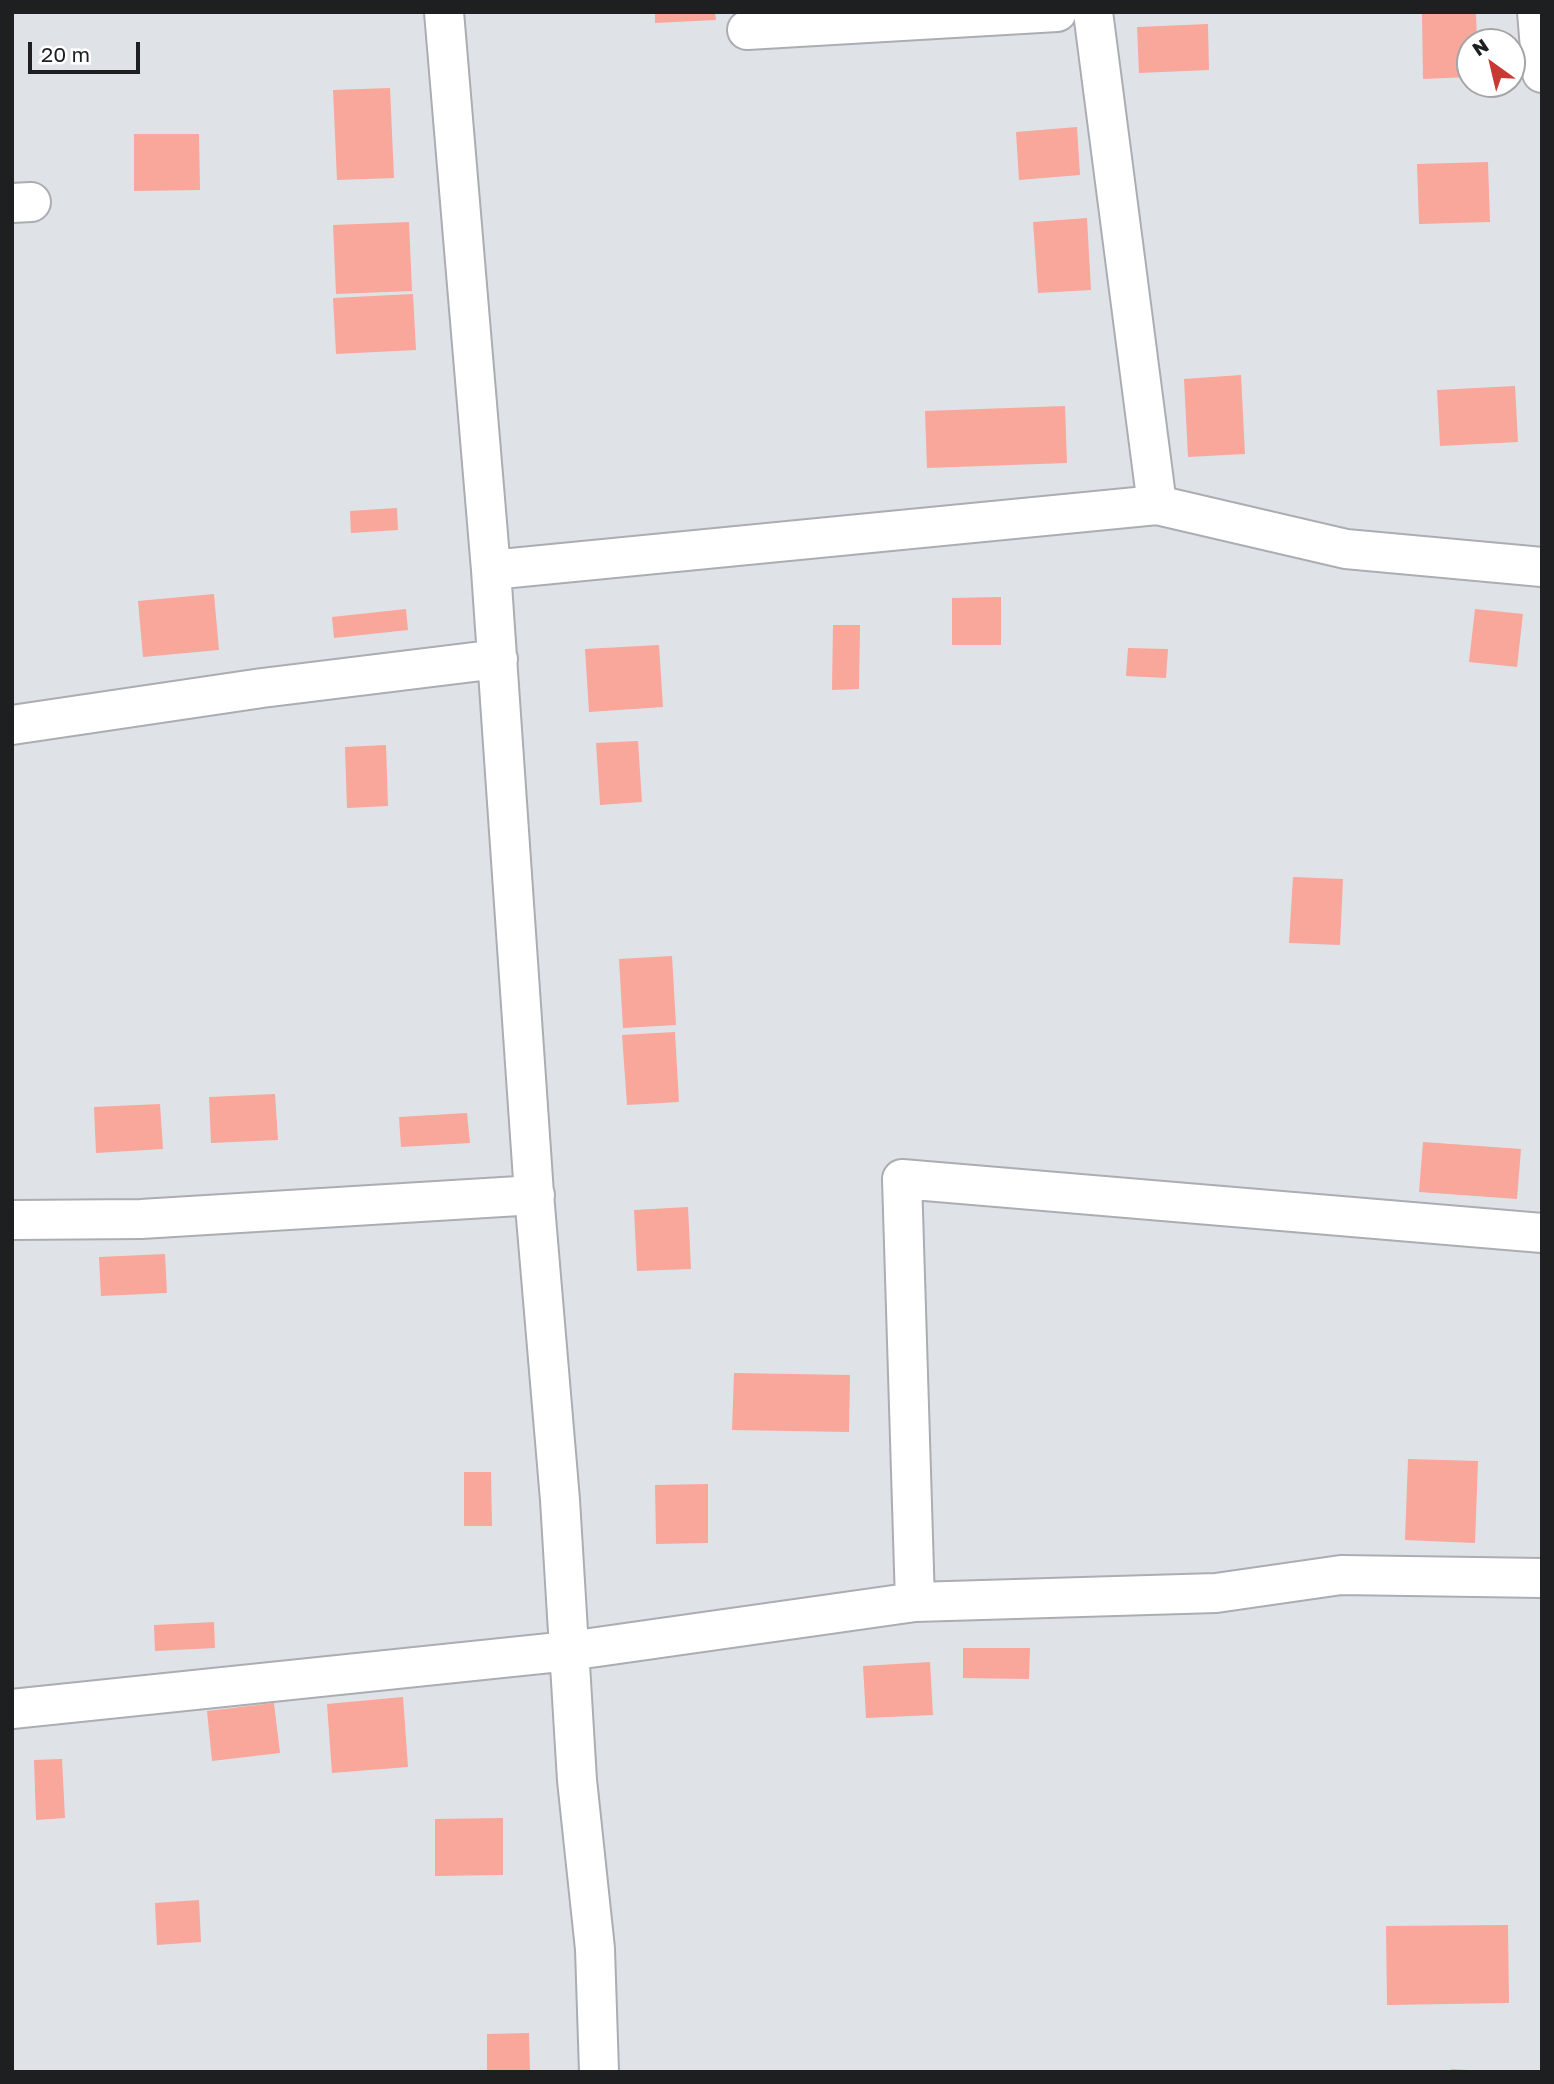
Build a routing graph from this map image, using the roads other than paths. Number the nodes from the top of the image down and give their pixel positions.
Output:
1 (444, 12) edge
2 (1057, 12) edge
3 (1093, 12) edge
4 (1537, 12) edge
5 (747, 30) dead end
6 (1542, 73) edge
7 (1157, 505) junction
8 (1542, 567) edge
9 (491, 570) junction
10 (498, 659) junction
11 (12, 725) edge
12 (535, 1195) junction
13 (12, 1220) edge
14 (1542, 1233) edge
15 (1542, 1578) edge
16 (915, 1602) junction
17 (569, 1651) junction
18 (12, 1709) edge
19 (599, 2072) edge

1 - 9 street
2 - 5 street
3 - 7 street
4 - 6 street
7 - 8 street
7 - 9 street
9 - 10 street
10 - 11 street
10 - 12 street
12 - 13 street
12 - 17 street
14 - 16 street
15 - 16 street
16 - 17 street
17 - 18 street
17 - 19 street

